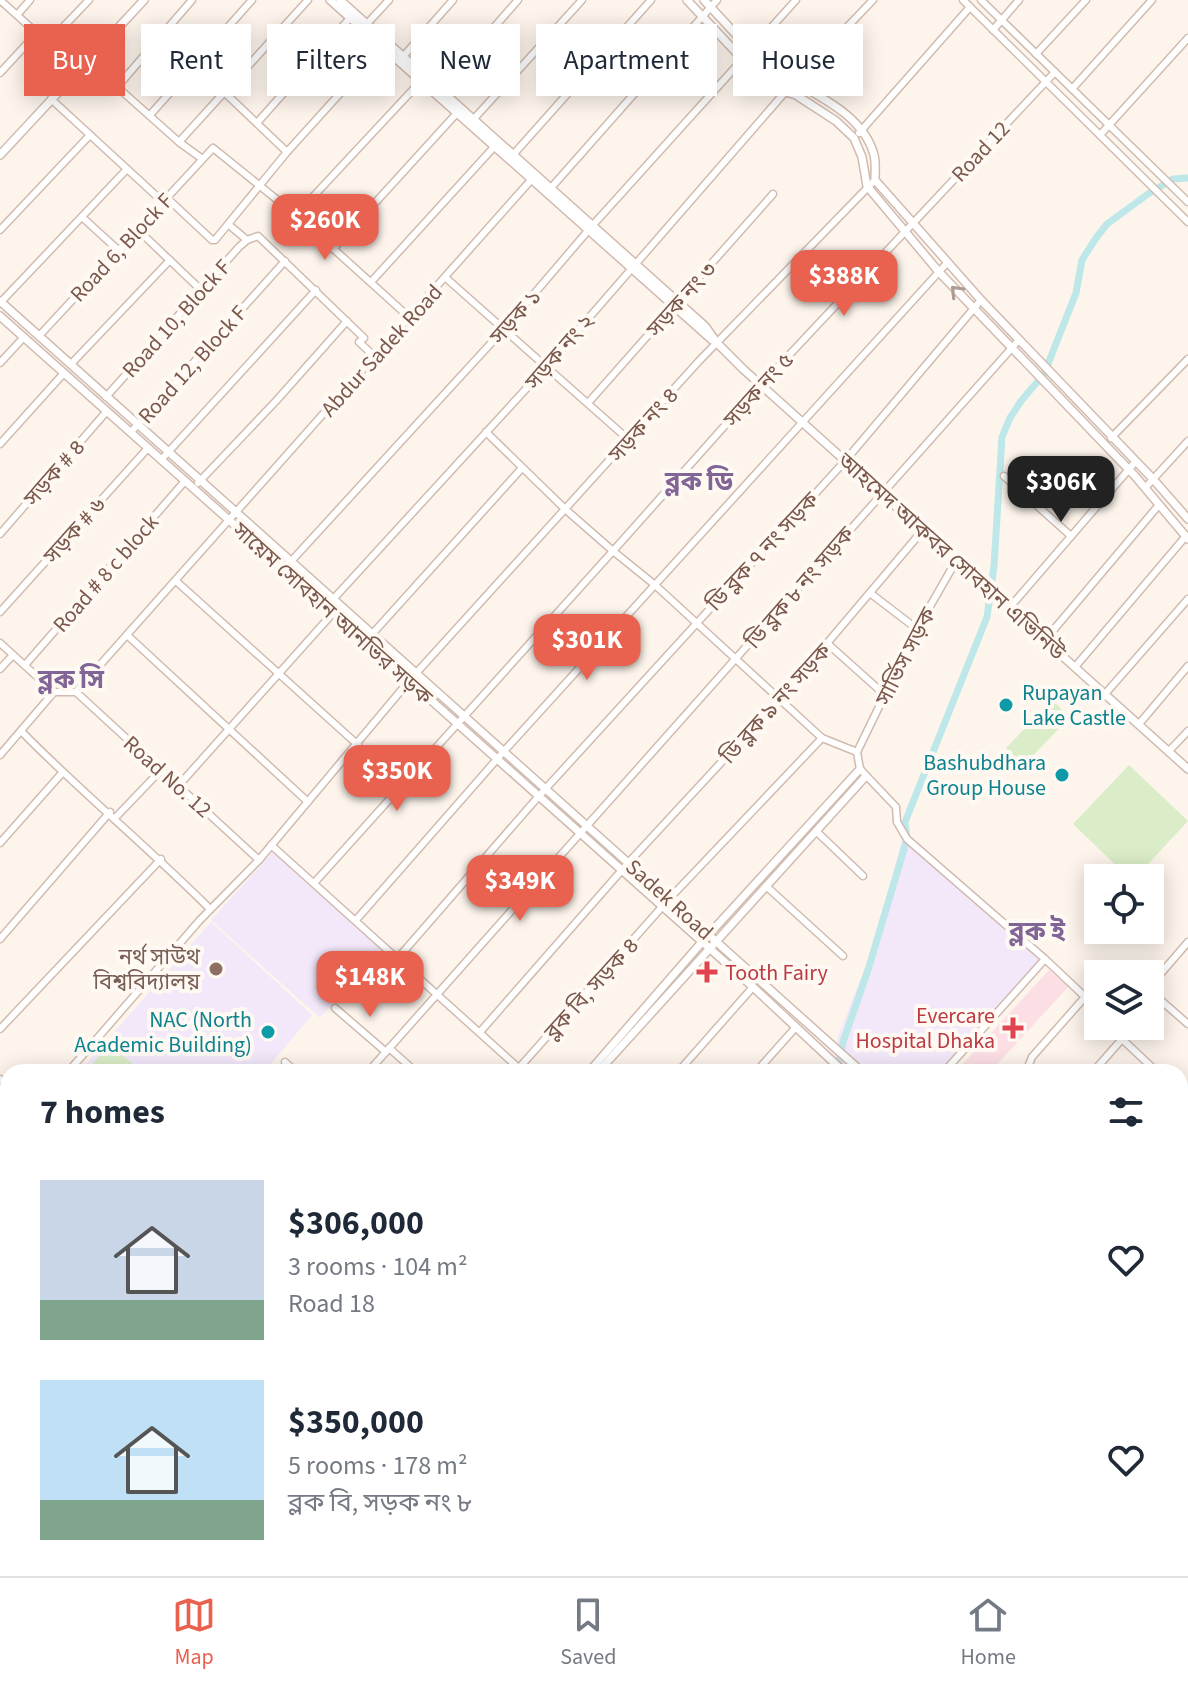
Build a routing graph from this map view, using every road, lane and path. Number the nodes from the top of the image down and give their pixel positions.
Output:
1 (30, 0) edge
2 (89, 0) edge
3 (138, 0) edge
4 (144, 0) edge
5 (192, 0) edge
6 (252, 0) edge
7 (308, 0) edge
8 (389, 0) edge
9 (453, 0) edge
10 (518, 0) edge
11 (582, 0) edge
12 (651, 0) edge
13 (687, 0) edge
14 (704, 0) edge
15 (717, 0) edge
16 (796, 0) edge
17 (873, 0) edge
18 (963, 0) edge
19 (981, 0) edge
20 (1019, 0) edge
21 (1086, 0) edge
22 (1152, 0) edge
23 (335, 1) edge
24 (1, 3) edge
25 (711, 7) junction
26 (970, 7) junction
27 (17, 15) junction
28 (702, 16) junction
29 (350, 18) junction
30 (1002, 20) junction
31 (27, 24) edge
32 (66, 24) edge
33 (116, 24) edge
34 (122, 24) edge
35 (360, 24) edge
36 (362, 24) edge
37 (366, 24) edge
38 (497, 24) edge
39 (775, 24) edge
40 (850, 24) edge
41 (993, 30) junction
42 (733, 31) edge
43 (1188, 38) edge
44 (24, 47) edge
45 (733, 49) edge
46 (395, 54) edge
47 (1036, 54) junction
48 (395, 55) edge
49 (401, 59) junction
50 (251, 62) edge
51 (411, 68) edge
52 (411, 70) edge
53 (733, 71) edge
54 (1055, 72) junction
55 (0, 73) edge
56 (125, 78) edge
57 (1046, 81) junction
58 (1072, 89) junction
59 (125, 92) edge
60 (411, 92) edge
61 (51, 96) edge
62 (53, 96) edge
63 (220, 96) edge
64 (228, 96) edge
65 (338, 96) edge
66 (442, 96) edge
67 (442, 96) edge
68 (782, 96) edge
69 (794, 96) edge
70 (818, 96) edge
71 (51, 99) junction
72 (457, 113) junction
73 (150, 115) junction
74 (471, 122) junction
75 (257, 123) junction
76 (1109, 125) junction
77 (861, 130) junction
78 (90, 135) junction
79 (1100, 135) junction
80 (854, 138) junction
81 (179, 142) junction
82 (494, 147) junction
83 (0, 152) edge
84 (287, 152) junction
85 (511, 157) junction
86 (201, 158) junction
87 (127, 169) junction
88 (531, 180) junction
89 (875, 180) junction
90 (258, 185) junction
91 (867, 186) junction
92 (549, 191) junction
93 (773, 194) dead end
94 (165, 200) junction
95 (1188, 202) edge
96 (296, 215) junction
97 (82, 217) junction
98 (913, 222) junction
99 (1188, 222) edge
100 (229, 225) junction
101 (590, 228) junction
102 (137, 229) junction
103 (0, 230) edge
104 (905, 230) junction
105 (247, 240) junction
106 (117, 249) junction
107 (333, 249) junction
108 (170, 260) junction
109 (285, 261) junction
110 (947, 263) junction
111 (633, 266) junction
112 (939, 272) junction
113 (446, 278) junction
114 (371, 282) junction
115 (200, 289) junction
116 (316, 290) junction
117 (981, 300) junction
118 (1, 302) edge
119 (676, 304) junction
120 (974, 309) junction
121 (0, 316) edge
122 (410, 318) junction
123 (347, 321) junction
124 (504, 329) junction
125 (39, 336) junction
126 (24, 337) junction
127 (1018, 341) junction
128 (717, 343) junction
129 (1012, 348) junction
130 (375, 357) junction
131 (1188, 359) edge
132 (0, 363) edge
133 (71, 364) junction
134 (547, 366) junction
135 (64, 373) junction
136 (761, 385) junction
137 (106, 397) junction
138 (588, 403) junction
139 (107, 411) junction
140 (801, 422) junction
141 (138, 424) junction
142 (131, 432) junction
143 (486, 432) junction
144 (1111, 438) junction
145 (629, 440) junction
146 (1188, 441) edge
147 (0, 444) edge
148 (148, 448) junction
149 (169, 452) junction
150 (161, 460) junction
151 (845, 461) junction
152 (1136, 461) junction
153 (522, 468) junction
154 (1128, 470) junction
155 (1004, 476) dead end
156 (1153, 479) junction
157 (200, 480) junction
158 (185, 481) junction
159 (193, 488) junction
160 (1145, 488) junction
161 (882, 493) junction
162 (1158, 506) junction
163 (565, 509) junction
164 (235, 511) junction
165 (1188, 519) edge
166 (229, 520) junction
167 (923, 530) junction
168 (0, 534) edge
169 (1071, 536) junction
170 (1187, 538) edge
171 (613, 551) junction
172 (956, 561) junction
173 (292, 562) junction
174 (284, 569) junction
175 (176, 581) junction
176 (655, 585) junction
177 (870, 593) junction
178 (334, 599) junction
179 (1188, 599) edge
180 (326, 607) junction
181 (1010, 607) junction
182 (0, 612) edge
183 (333, 613) junction
184 (695, 623) junction
185 (917, 629) junction
186 (373, 634) junction
187 (127, 635) junction
188 (1045, 640) junction
189 (365, 642) junction
190 (0, 643) edge
191 (828, 644) junction
192 (13, 655) junction
193 (735, 660) junction
194 (25, 665) junction
195 (1188, 666) edge
196 (1075, 667) junction
197 (0, 669) edge
198 (279, 672) junction
199 (417, 672) junction
200 (409, 681) junction
201 (54, 692) junction
202 (76, 692) junction
203 (1105, 694) junction
204 (885, 695) junction
205 (779, 700) junction
206 (465, 715) junction
207 (457, 724) junction
208 (1139, 724) junction
209 (228, 728) junction
210 (1188, 731) edge
211 (22, 732) junction
212 (822, 738) junction
213 (358, 745) junction
214 (505, 750) junction
215 (1169, 751) junction
216 (857, 752) junction
217 (0, 755) edge
218 (497, 760) junction
219 (162, 769) junction
220 (860, 769) junction
221 (1188, 769) edge
222 (62, 773) junction
223 (866, 776) junction
224 (179, 785) junction
225 (547, 788) junction
226 (538, 797) junction
227 (308, 802) junction
228 (112, 815) junction
229 (587, 824) junction
230 (816, 831) junction
231 (579, 833) junction
232 (0, 843) edge
233 (271, 845) junction
234 (161, 859) junction
235 (259, 860) junction
236 (629, 862) junction
237 (621, 871) junction
238 (863, 876) dead end
239 (315, 882) junction
240 (766, 886) junction
241 (669, 899) junction
242 (663, 908) junction
243 (210, 909) junction
244 (356, 920) junction
245 (713, 938) junction
246 (0, 939) edge
247 (705, 945) junction
248 (1186, 948) edge
249 (843, 956) dead end
250 (398, 958) junction
251 (1045, 959) junction
252 (1164, 972) edge
253 (753, 987) junction
254 (438, 994) junction
255 (1084, 996) edge
256 (1084, 998) edge
257 (1164, 1001) edge
258 (335, 1008) dead end
259 (1188, 1024) edge
260 (796, 1027) junction
261 (0, 1029) edge
262 (480, 1032) junction
263 (1121, 1040) edge
264 (1123, 1040) edge
265 (387, 1050) junction
266 (75, 1064) edge
267 (375, 1064) edge
268 (405, 1064) edge
269 (515, 1064) edge
270 (526, 1064) edge
271 (596, 1064) edge
272 (605, 1064) edge
273 (685, 1064) edge
274 (763, 1064) edge
275 (836, 1064) edge
276 (853, 1064) edge
277 (951, 1064) edge
278 (1029, 1064) edge
279 (1100, 1064) edge
280 (1149, 1064) edge

1 - 27 street
2 - 32 street
3 - 33 street
4 - 34 street
5 - 56 street
6 - 73 street
7 - 50 street
8 - 37 street
9 - 49 street
10 - 38 street
11 - 74 street
12 - 85 street
13 - 28 street
14 - 25 street
15 - 25 street
16 - 39 street, সড়ক ১
17 - 40 street, সড়ক নং ২
18 - 26 street
19 - 30 street
20 - 30 street
21 - 47 street
22 - 58 street
23 - 29 street, আহমেদ আকবর সোবহান এভিনিউ
23 - 36 street, আহমেদ আকবর সোবহান এভিনিউ
24 - 27 street
25 - 28 street
25 - 42 street
26 - 41 street
26 - 77 street
27 - 31 street
28 - 45 street
28 - 92 street
29 - 35 street, আহমেদ আকবর সোবহান এভিনিউ
29 - 75 street
30 - 41 street
30 - 47 street
41 - 57 street
43 - 76 street
44 - 55 street
46 - 49 street, আহমেদ আকবর সোবহান এভিনিউ
47 - 54 street
48 - 49 street, আহমেদ আকবর সোবহান এভিনিউ
49 - 51 street, আহমেদ আকবর সোবহান এভিনিউ
49 - 52 street, আহমেদ আকবর সোবহান এভিনিউ
53 - 101 street, সড়ক ১
54 - 57 street, Road 12
54 - 58 street
57 - 79 street
57 - 98 street, Road 12
58 - 76 street
59 - 73 street
60 - 96 street
61 - 83 street
62 - 71 street
63 - 81 street
64 - 75 street
65 - 84 street
66 - 72 street, আহমেদ আকবর সোবহান এভিনিউ
67 - 74 street, আহমেদ আকবর সোবহান এভিনিউ
68 - 111 street, সড়ক নং ২
69 - 80 street
70 - 77 street
71 - 78 street
71 - 83 street
72 - 74 street, আহমেদ আকবর সোবহান এভিনিউ
72 - 107 street
73 - 81 street
74 - 82 street, আহমেদ আকবর সোবহান এভিনিউ
74 - 85 street, আহমেদ আকবর সোবহান এভিনিউ
75 - 84 street
76 - 79 street
76 - 95 street
77 - 80 street
77 - 89 street
78 - 87 street
78 - 103 street
79 - 99 street
80 - 91 street
81 - 86 street
82 - 85 street, আহমেদ আকবর সোবহান এভিনিউ
82 - 114 street
84 - 90 street
85 - 88 street, আহমেদ আকবর সোবহান এভিনিউ
85 - 92 street, আহমেদ আকবর সোবহান এভিনিউ
86 - 90 street, Road 6, Block F
86 - 94 street, Road 6, Block F
87 - 94 street
87 - 97 street
88 - 92 street, আহমেদ আকবর সোবহান এভিনিউ
88 - 113 street, Abdur Sadek Road
89 - 91 street, সড়ক নং ৪
89 - 98 street
90 - 96 street
90 - 100 street
91 - 104 street
91 - 128 street, সড়ক নং ৪
92 - 101 street, আহমেদ আকবর সোবহান এভিনিউ
93 - 119 street, সড়ক নং ৩
94 - 100 street
94 - 102 street, Road 6, Block F
96 - 107 street
97 - 106 street
97 - 118 street
98 - 104 street, Road 12
98 - 110 street
100 - 105 street
101 - 111 street, আহমেদ আকবর সোবহান এভিনিউ
101 - 124 street, সড়ক ১
102 - 106 street, Road 6, Block F
102 - 108 street
104 - 112 street
104 - 136 street, সড়ক নং ৫
105 - 109 street
105 - 115 street, Road 10, Block F
106 - 125 street, Road 6, Block F
107 - 114 street
108 - 115 street
108 - 133 street
109 - 116 street
109 - 141 street, Road 12, Block F
110 - 112 street
110 - 117 street
111 - 119 street, আহমেদ আকবর সোবহান এভিনিউ
111 - 134 street, সড়ক নং ২
120 -> 112 street
112 - 140 street
113 - 122 street, Abdur Sadek Road
113 - 124 street
114 - 122 street
115 - 137 street, Road 10, Block F
116 - 123 street
116 - 149 street
117 - 120 street, ডি ব্লক ৭ নং সড়ক
117 - 127 street
118 - 125 street, সায়েম সোবহান আনভির সড়ক
119 - 128 street, আহমেদ আকবর সোবহান এভিনিউ
119 - 138 street, সড়ক নং ৩
120 - 129 street
120 - 151 street, ডি ব্লক ৭ নং সড়ক
121 - 126 street, সায়েম সোবহান আনভির সড়ক
122 - 130 street, Abdur Sadek Road
123 - 130 street
123 - 157 street
124 - 134 street
124 - 173 street, সড়ক ১
125 - 133 street, সায়েম সোবহান আনভির সড়ক
126 - 132 street
126 - 135 street, সায়েম সোবহান আনভির সড়ক
127 - 129 street, ডি ব্লক ৮ নং সড়ক
127 - 144 street
128 - 136 street, আহমেদ আকবর সোবহান এভিনিউ
128 - 145 street, সড়ক নং ৪
129 - 154 street
129 - 161 street, ডি ব্লক ৮ নং সড়ক
130 - 164 street, Abdur Sadek Road
131 - 144 street
133 - 137 street, সায়েম সোবহান আনভির সড়ক
134 - 138 street
134 - 143 street, সড়ক নং ২
135 - 139 street, সায়েম সোবহান আনভির সড়ক
135 - 147 street
136 - 140 street, আহমেদ আকবর সোবহান এভিনিউ
136 - 171 street, সড়ক নং ৫
137 - 141 street, সায়েম সোবহান আনভির সড়ক
138 - 145 street
139 - 142 street, সায়েম সোবহান আনভির সড়ক
139 - 168 street, সড়ক # ৪
140 - 151 street, আহমেদ আকবর সোবহান এভিনিউ
140 - 176 street
141 - 142 street, Road 12, Block F
141 - 149 street, সায়েম সোবহান আনভির সড়ক
142 - 148 street, সায়েম সোবহান আনভির সড়ক
143 - 153 street
143 - 178 street, সড়ক নং ২
144 - 152 street
145 - 163 street, সড়ক নং ৪
146 - 156 street
148 - 150 street, সায়েম সোবহান আনভির সড়ক
148 - 182 street, সড়ক # ৬
149 - 150 street
149 - 157 street, সায়েম সোবহান আনভির সড়ক
150 - 158 street, সায়েম সোবহান আনভির সড়ক
151 - 161 street, আহমেদ আকবর সোবহান এভিনিউ
151 - 184 street, ডি ব্লক ৭ নং সড়ক
152 - 154 street
152 - 156 street
153 - 163 street
153 - 186 street
154 - 160 street
154 - 169 street
155 - 169 street
156 - 160 street
156 - 165 street
157 - 159 street
157 - 164 street, সায়েম সোবহান আনভির সড়ক
158 - 159 street, সায়েম সোবহান আনভির সড়ক
158 - 194 street, Road # 8 c block
159 - 166 street, সায়েম সোবহান আনভির সড়ক
160 - 162 street
161 - 167 street, আহমেদ আকবর সোবহান এভিনিউ
161 - 193 street, ডি ব্লক ৮ নং সড়ক
162 - 170 street
162 - 188 street
163 - 171 street
163 - 199 street, সড়ক নং ৪
164 - 166 street, Abdur Sadek Road
164 - 173 street, সায়েম সোবহান আনভির সড়ক
166 - 174 street, সায়েম সোবহান আনভির সড়ক
166 - 175 street, Abdur Sadek Road
167 - 172 street, আহমেদ আকবর সোবহান এভিনিউ
167 - 177 street, ডি ব্লক ৯ নং সড়ক
169 - 181 street
170 - 196 street
171 - 176 street
171 - 206 street, সড়ক নং ৫
172 - 181 street, আহমেদ আকবর সোবহান এভিনিউ
172 - 185 street, সার্ভিস সড়ক
173 - 174 street, সড়ক ১
173 - 178 street, সায়েম সোবহান আনভির সড়ক
174 - 180 street, সায়েম সোবহান আনভির সড়ক
175 - 187 street, Abdur Sadek Road
175 - 198 street
176 - 184 street
176 - 214 street
177 - 185 street
177 - 191 street, ডি ব্লক ৯ নং সড়ক
178 - 180 street, সড়ক নং ২
178 - 186 street, Sadek Road
179 - 203 street
180 - 183 street, সায়েম সোবহান আনভির সড়ক
181 - 188 street, আহমেদ আকবর সোবহান এভিনিউ
183 - 189 street, সায়েম সোবহান আনভির সড়ক
183 - 198 street
184 - 193 street
184 - 225 street, ডি ব্লক ৭ নং সড়ক
185 - 204 street, সার্ভিস সড়ক
186 - 189 street
186 - 199 street, Sadek Road
187 - 202 street, Abdur Sadek Road
187 - 209 street
188 - 196 street, আহমেদ আকবর সোবহান এভিনিউ
189 - 200 street, সায়েম সোবহান আনভির সড়ক
190 - 192 street
191 - 204 street
191 - 205 street, ডি ব্লক ৯ নং সড়ক
192 - 194 street
192 - 197 street
193 - 205 street
193 - 229 street, ডি ব্লক ৮ নং সড়ক
194 - 201 street
195 - 208 street
196 - 203 street, আহমেদ আকবর সোবহান এভিনিউ
198 - 209 street
198 - 213 street
199 - 200 street, সড়ক নং ৪
199 - 206 street, Sadek Road
200 - 207 street, সায়েম সোবহান আনভির সড়ক
200 - 213 street, সড়ক নং ৪
201 - 202 street
201 - 211 street
202 - 219 street, Road No. 12
203 - 208 street, আহমেদ আকবর সোবহান এভিনিউ
204 - 216 street, সার্ভিস সড়ক
205 - 212 street
205 - 236 street, ডি ব্লক ৯ নং সড়ক
206 - 207 street, সড়ক নং ৫
206 - 214 street, Sadek Road
207 - 218 street, সায়েম সোবহান আনভির সড়ক
207 - 239 street, সড়ক নং ৫
208 - 215 street, আহমেদ আকবর সোবহান এভিনিউ
209 - 224 street
209 - 227 street
210 - 215 street
211 - 217 street
211 - 222 street
212 - 216 street
212 - 241 street, ব্লক বি, সড়ক ৪
213 - 227 street, সড়ক নং ৪
214 - 218 street
214 - 225 street, Sadek Road
215 - 221 street, আহমেদ আকবর সোবহান এভিনিউ
216 - 220 street
218 - 226 street, সায়েম সোবহান আনভির সড়ক
218 - 244 street
219 - 224 street, Road No. 12
219 - 228 street
220 - 223 street
220 - 245 street
222 - 228 street
222 - 232 street
223 - 230 street
223 - 251 street
224 - 235 street, Road No. 12
225 - 226 street, ডি ব্লক ৭ নং সড়ক
225 - 229 street, Sadek Road
226 - 231 street, সায়েম সোবহান আনভির সড়ক
226 - 250 street, ডি ব্লক ৭ নং সড়ক
227 - 233 street, সড়ক নং ৪
228 - 234 street
228 - 246 street
229 - 231 street, ডি ব্লক ৮ নং সড়ক
229 - 236 street, Sadek Road
230 - 238 street
230 - 240 street
231 - 237 street, সায়েম সোবহান আনভির সড়ক
231 - 254 street, ডি ব্লক ৮ নং সড়ক
233 - 235 street, সড়ক নং ৪
233 - 239 street
234 - 243 street
234 - 261 street
235 - 243 street, সড়ক নং ৪
236 - 237 street, ডি ব্লক ৯ নং সড়ক
236 - 241 street, Sadek Road
237 - 242 street, সায়েম সোবহান আনভির সড়ক
237 - 262 street, ডি ব্লক ৯ নং সড়ক
239 - 244 street
240 - 245 street
240 - 249 street
241 - 242 street, ব্লক বি, সড়ক ৪
241 - 245 street, Sadek Road
242 - 247 street, সায়েম সোবহান আনভির সড়ক
242 - 270 street, ব্লক বি, সড়ক ৪
243 - 266 street, সড়ক নং ৪
244 - 250 street
245 - 247 street
245 - 276 street, Sadek Road
247 - 253 street, সায়েম সোবহান আনভির সড়ক
247 - 271 street
247 - 272 street
248 - 252 street
250 - 254 street
251 - 255 street
251 - 277 street
253 - 260 street, সায়েম সোবহান আনভির সড়ক
253 - 273 street
254 - 262 street
254 - 265 street, ডি ব্লক ৮ নং সড়ক
256 - 278 street
257 - 259 street
258 - 265 street
260 - 274 street
260 - 275 street, সায়েম সোবহান আনভির সড়ক
262 - 269 street
263 - 279 street
264 - 280 street
265 - 267 street, ডি ব্লক ৮ নং সড়ক
265 - 268 street

